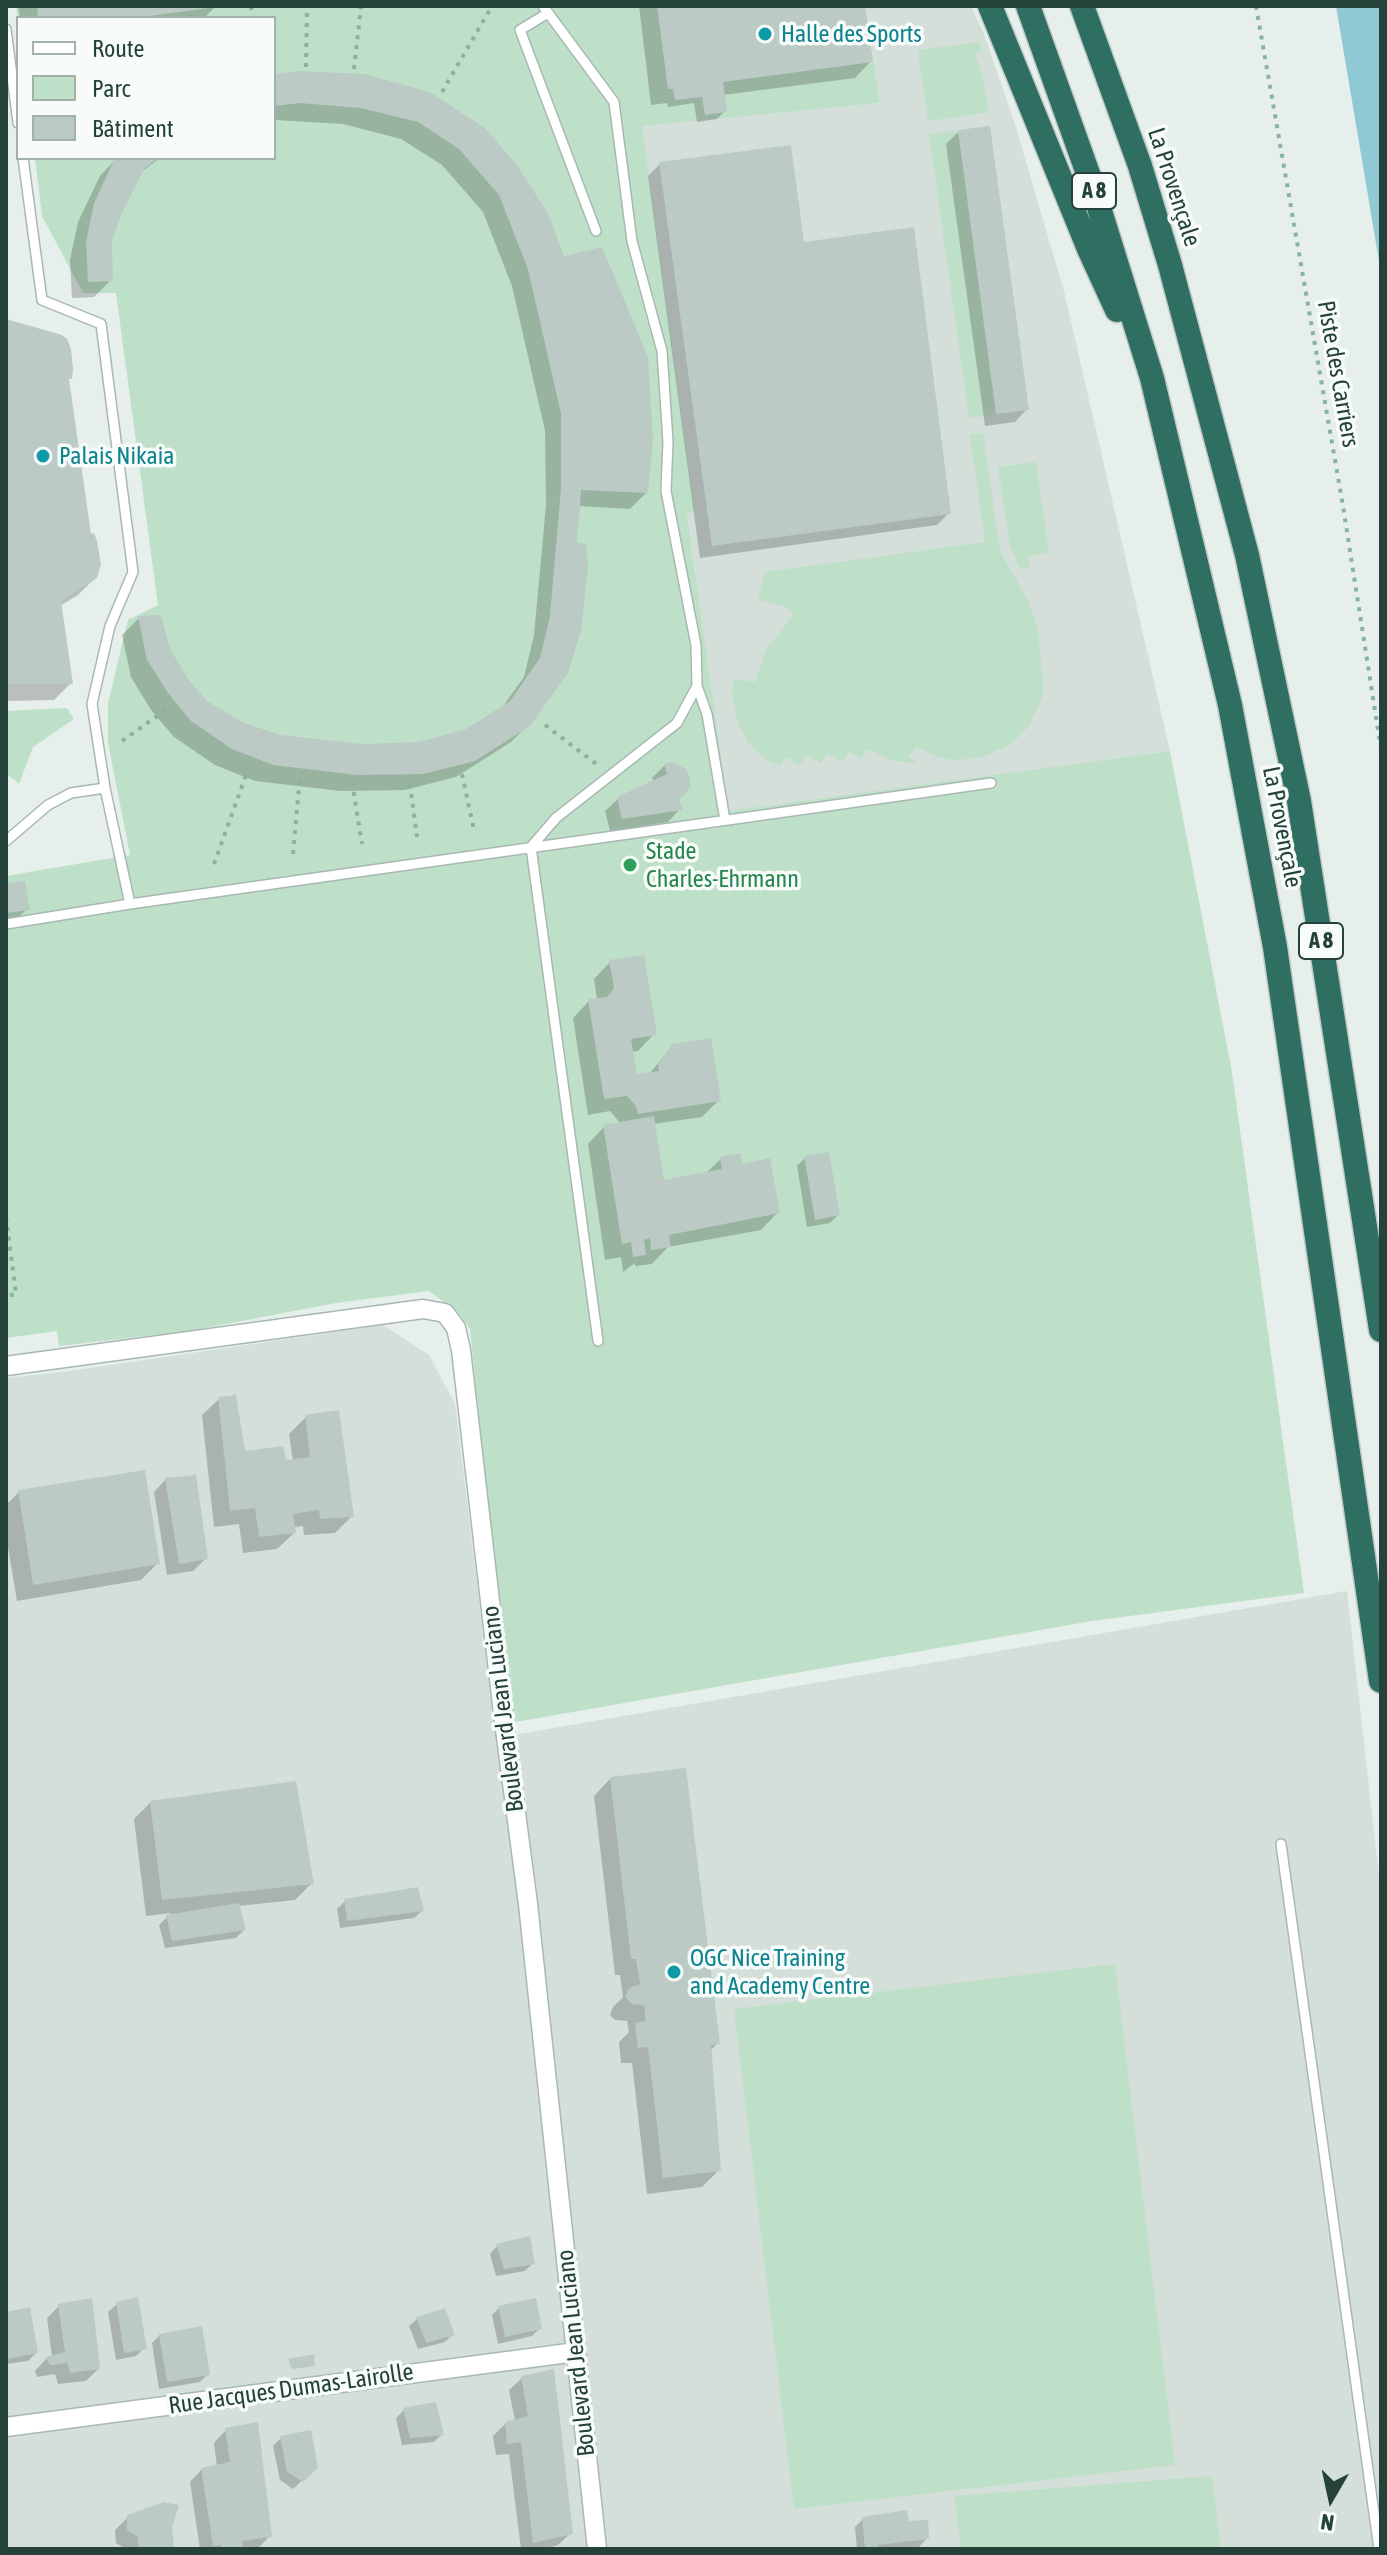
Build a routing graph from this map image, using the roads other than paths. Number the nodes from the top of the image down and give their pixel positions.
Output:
1 (990, 6) edge
2 (1028, 6) edge
3 (1082, 6) edge
4 (545, 10) edge
5 (6, 29) edge
6 (16, 107) edge
7 (23, 160) edge
8 (596, 231) dead end
9 (1152, 378) junction
10 (697, 686) junction
11 (991, 783) dead end
12 (105, 788) junction
13 (725, 820) junction
14 (6, 841) edge
15 (531, 847) junction
16 (130, 904) junction
17 (6, 924) edge
18 (1381, 1330) edge
19 (598, 1341) dead end
20 (6, 1366) edge
21 (1381, 1681) edge
22 (1281, 1844) dead end
23 (576, 2352) junction
24 (6, 2427) edge
25 (597, 2549) edge
26 (1379, 2549) edge

1 - 9 highway
2 - 9 highway, La Provençale / A 8
3 - 18 highway, La Provençale / A 8
4 - 8 lane
4 - 10 lane
5 - 6 lane
7 - 12 lane
9 - 21 highway, La Provençale / A 8
10 - 13 lane
10 - 15 lane
11 - 13 lane
12 - 14 lane
12 - 16 lane
13 - 15 lane
15 - 16 lane
15 - 19 lane
16 - 17 lane
20 - 23 street, Boulevard Jean Luciano
22 - 26 lane
23 - 24 street, Rue Jacques Dumas-Lairolle
23 - 25 street, Boulevard Jean Luciano

